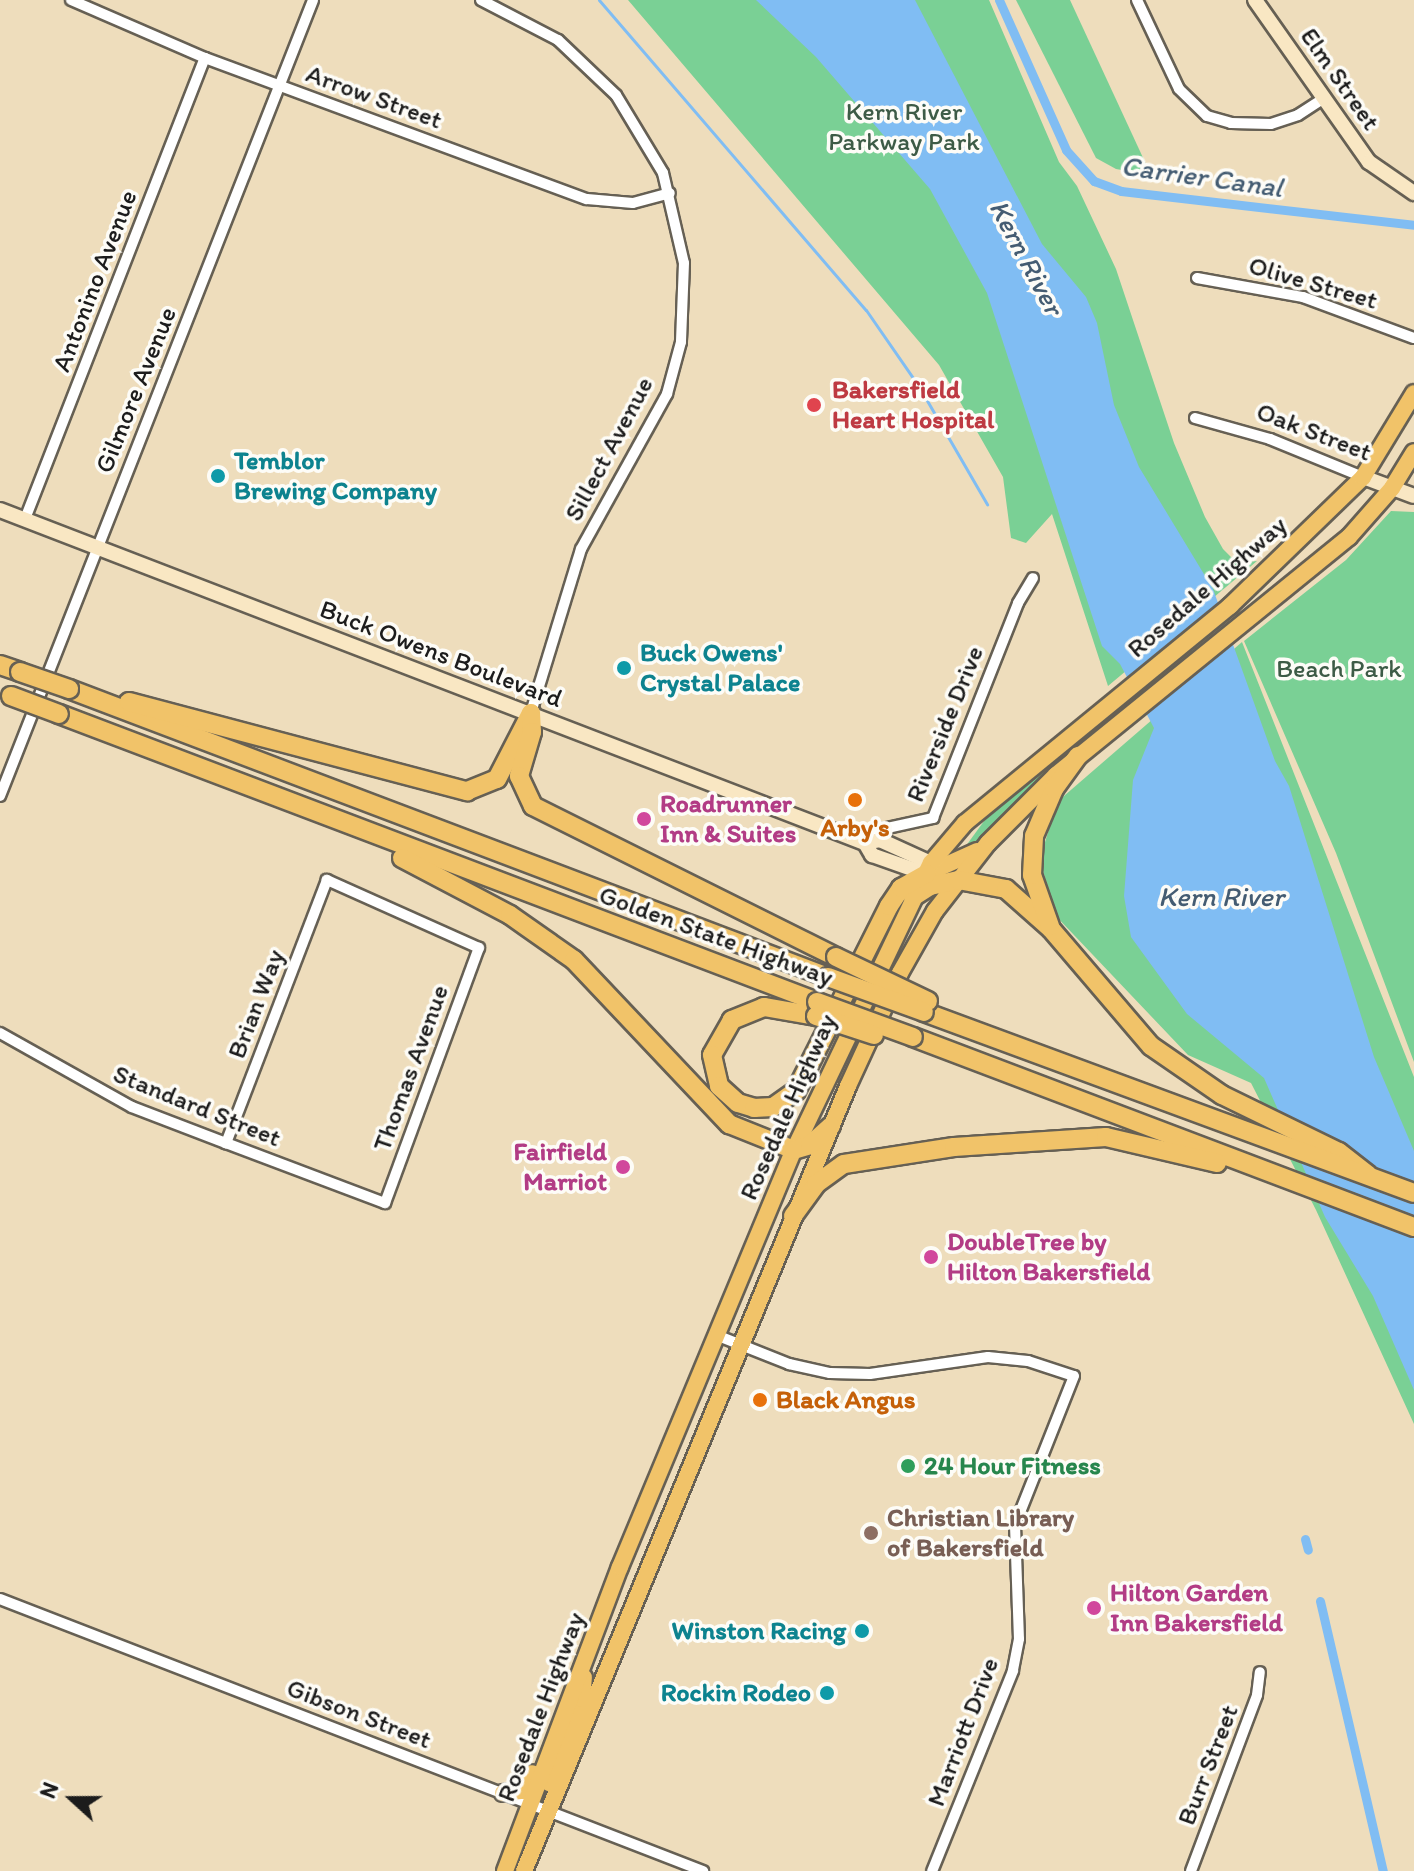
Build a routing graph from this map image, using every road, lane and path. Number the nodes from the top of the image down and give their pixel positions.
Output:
1 (71, 0) edge
2 (313, 0) edge
3 (481, 0) edge
4 (1137, 0) edge
5 (1255, 0) edge
6 (205, 58) junction
7 (280, 87) junction
8 (1324, 98) junction
9 (1392, 180) junction
10 (1414, 184) edge
11 (670, 193) junction
12 (1414, 193) edge
13 (1197, 278) dead end
14 (1414, 338) edge
15 (1414, 393) edge
16 (1195, 418) dead end
17 (1414, 452) edge
18 (1363, 477) junction
19 (1392, 488) junction
20 (1414, 496) edge
21 (0, 510) edge
22 (25, 519) junction
23 (97, 547) junction
24 (1033, 578) dead end
25 (0, 665) edge
26 (69, 689) junction
27 (6, 694) edge
28 (531, 713) junction
29 (1078, 756) junction
30 (0, 796) edge
31 (321, 817) junction
32 (865, 843) junction
33 (988, 843) junction
34 (932, 873) junction
35 (327, 880) joint
36 (958, 880) junction
37 (913, 897) joint
38 (935, 911) junction
39 (1051, 929) junction
40 (926, 1006) junction
41 (817, 1009) junction
42 (0, 1033) edge
43 (831, 1126) junction
44 (226, 1143) junction
45 (794, 1150) junction
46 (1368, 1175) junction
47 (1282, 1177) junction
48 (1414, 1193) edge
49 (385, 1203) joint
50 (793, 1216) junction
51 (1414, 1227) edge
52 (716, 1335) junction
53 (739, 1344) junction
54 (0, 1599) edge
55 (583, 1663) junction
56 (1260, 1672) dead end
57 (503, 1793) junction
58 (530, 1803) junction
59 (549, 1811) junction
60 (505, 1871) edge
61 (524, 1871) edge
62 (703, 1871) edge
63 (932, 1871) edge
64 (1191, 1871) edge

1 - 6 street, Arrow Street
2 - 7 street, Gilmore Avenue
3 - 11 street, Sillect Avenue
4 - 8 street
5 - 8 main road, Elm Street
6 - 7 street, Arrow Street
6 - 22 street, Antonino Avenue
7 - 11 street, Arrow Street
7 - 23 street, Gilmore Avenue
8 - 9 main road, Elm Street
9 - 10 main road
9 - 12 main road, Elm Street
11 - 28 street, Sillect Avenue
13 - 14 street, Olive Street
15 - 18 main road, Rosedale Highway
16 - 18 street, Oak Street
17 - 19 main road, Rosedale Highway
18 - 19 main road, Oak Street
18 - 34 main road, Rosedale Highway
19 - 20 main road, Oak Street
19 - 29 main road, Rosedale Highway
21 - 22 main road, Buck Owens Boulevard
22 - 23 main road, Buck Owens Boulevard
23 - 28 main road, Buck Owens Boulevard
23 - 30 street, Gilmore Avenue
24 - 32 street, Riverside Drive
25 - 26 highway, Golden State Highway, bridge
26 - 28 highway
26 - 40 highway, Golden State Highway, bridge
27 - 31 highway, Golden State Highway, bridge
28 - 32 main road, Buck Owens Boulevard
28 - 40 highway, bridge
29 - 33 main road, Rosedale Highway
29 - 39 highway
31 - 41 highway, Golden State Highway
31 - 45 highway
32 - 34 main road, Buck Owens Boulevard
33 - 34 main road
33 - 36 main road, Rosedale Highway
34 - 36 highway
34 - 37 highway
34 - 38 main road
34 - 41 highway
35 - 44 street, Brian Way
35 - 49 street, Thomas Avenue
36 - 38 main road, Rosedale Highway
36 - 39 highway
37 - 45 main road, Rosedale Highway
38 - 43 main road, Rosedale Highway
39 - 46 highway
40 - 46 highway, Golden State Highway
41 - 47 highway, bridge
42 - 44 street, Standard Street
43 - 45 highway
43 - 50 main road, Rosedale Highway
44 - 49 street, Standard Street
45 - 52 main road, Rosedale Highway
46 - 48 highway, Golden State Highway
47 - 50 highway
47 - 51 highway
50 - 53 main road, Rosedale Highway
52 - 53 street
52 - 55 main road, Rosedale Highway
53 - 59 main road, Rosedale Highway
53 - 63 street, Marriott Drive
54 - 57 street, Gibson Street
55 - 57 main road
55 - 58 main road, Rosedale Highway
55 - 59 main road
56 - 64 street, Burr Street
57 - 58 street, Gibson Street
58 - 59 street, Gibson Street
58 - 60 main road, Rosedale Highway
59 - 61 main road, Rosedale Highway
59 - 62 street, Gibson Street

